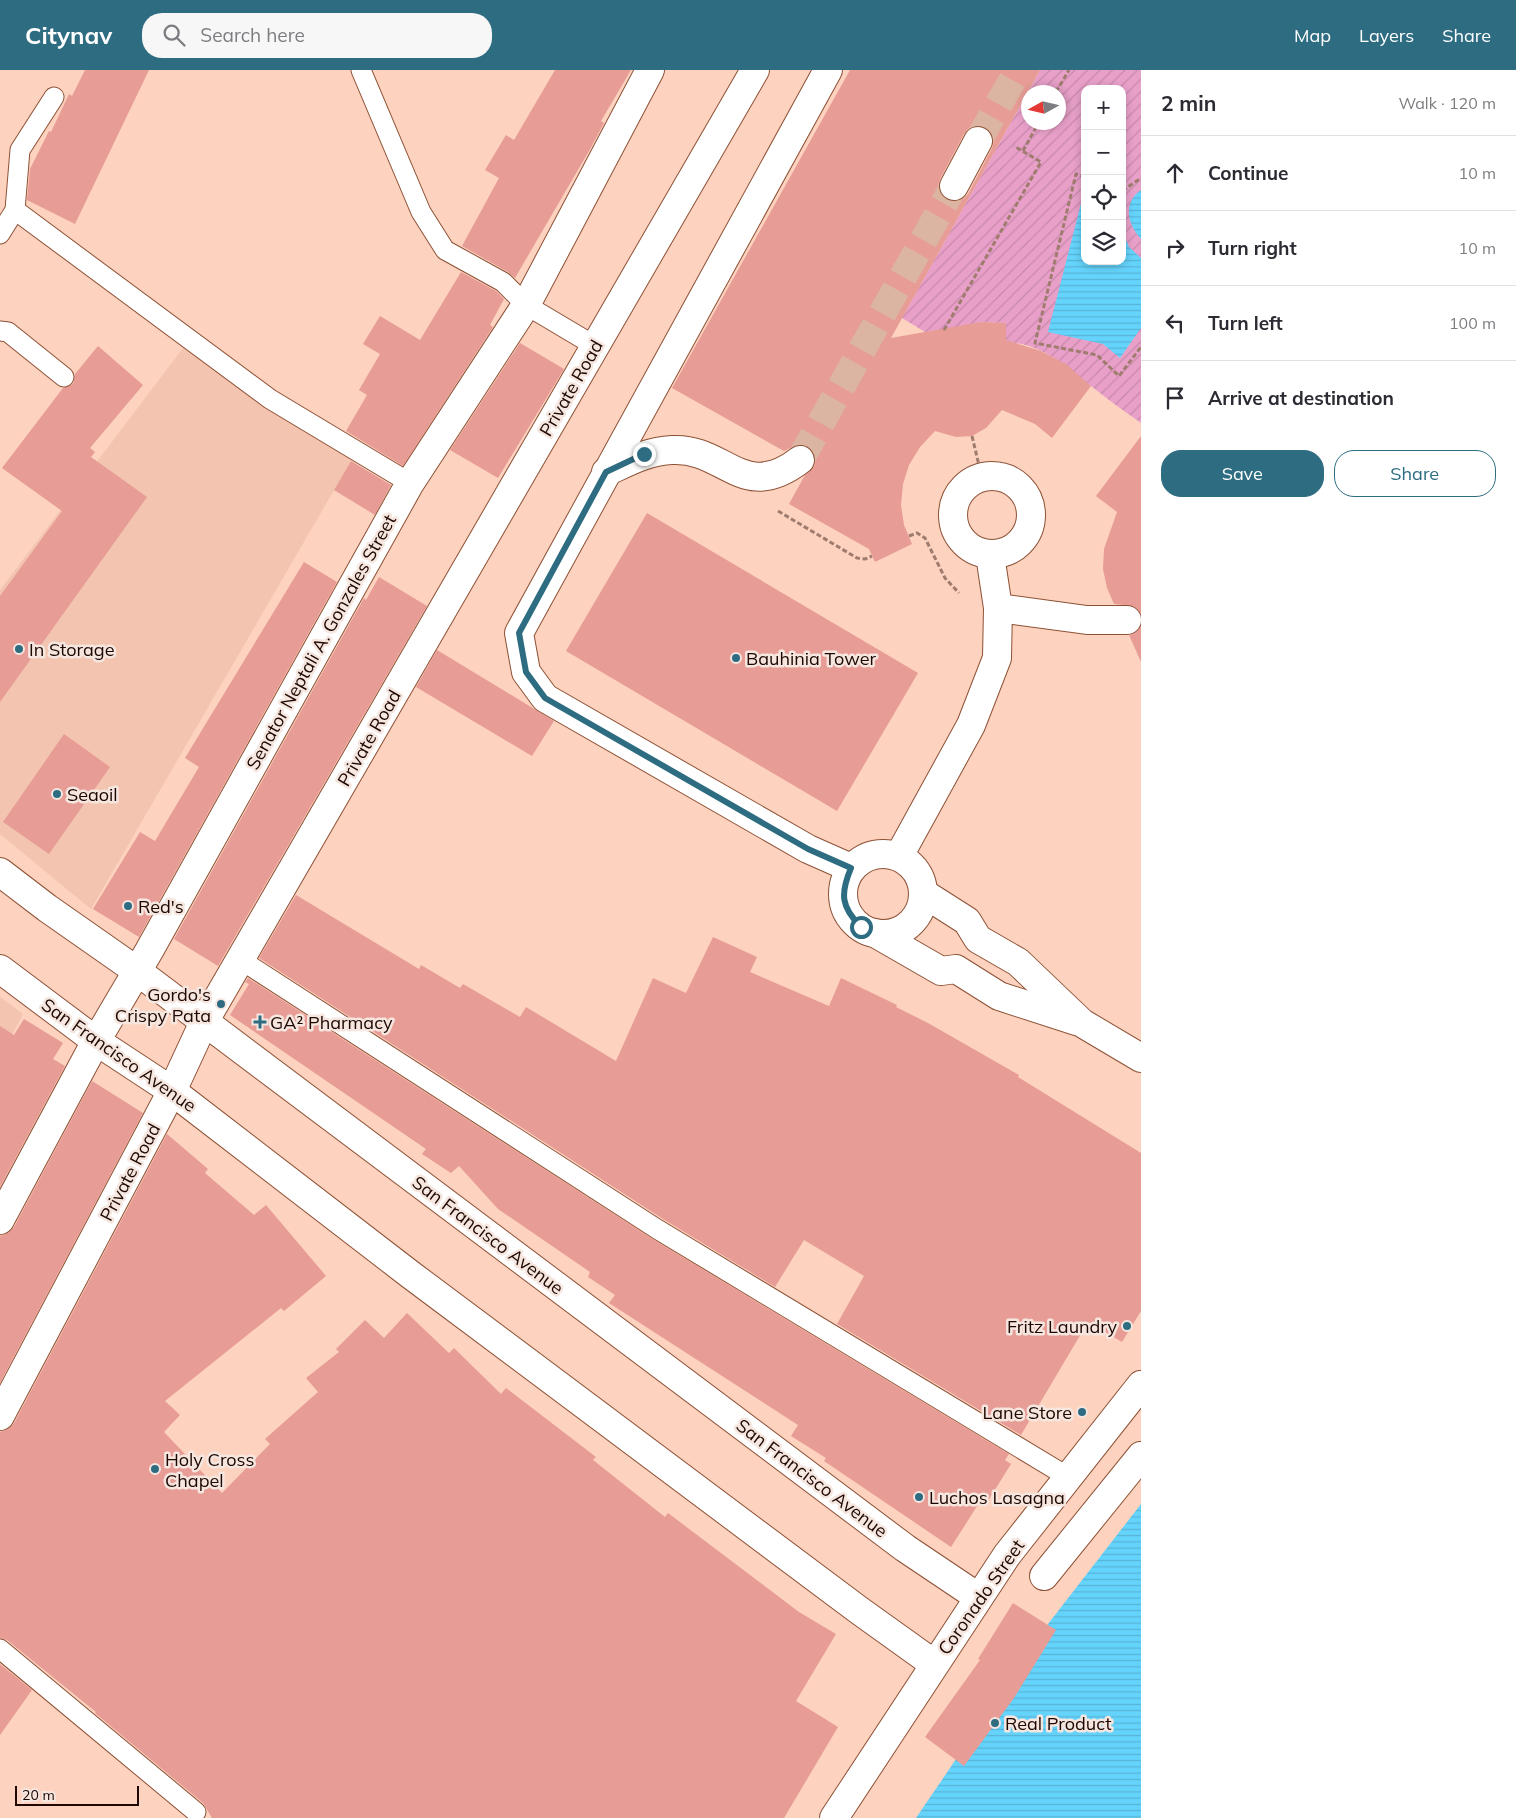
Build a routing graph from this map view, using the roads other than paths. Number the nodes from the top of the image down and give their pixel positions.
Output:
1 (361, 70) edge
2 (650, 70) edge
3 (755, 70) edge
4 (828, 70) edge
5 (54, 97) dead end
6 (978, 141) tunnel mouth
7 (954, 186) tunnel mouth
8 (15, 210) junction
9 (0, 234) edge
10 (526, 305) junction
11 (0, 331) edge
12 (595, 346) junction
13 (64, 377) dead end
14 (800, 460) tunnel mouth
15 (606, 472) junction
16 (410, 483) junction
17 (990, 554) junction
18 (998, 608) junction
19 (1127, 620) dead end
20 (899, 856) junction
21 (851, 868) junction
22 (0, 872) edge
23 (923, 893) junction
24 (875, 933) junction
25 (241, 960) junction
26 (0, 969) edge
27 (137, 971) junction
28 (204, 1022) junction
29 (1082, 1023) junction
30 (96, 1041) junction
31 (1141, 1058) edge
32 (172, 1091) junction
33 (0, 1220) edge
34 (1141, 1385) edge
35 (0, 1416) edge
36 (1141, 1456) edge
37 (1068, 1477) junction
38 (1044, 1576) dead end
39 (978, 1598) junction
40 (0, 1649) edge
41 (934, 1664) junction
42 (196, 1812) dead end
43 (834, 1818) edge

1 - 10 lane
2 - 10 street, Senator Neptali A. Gonzales Street
3 - 12 street, Private Road
4 - 15 street
5 - 8 lane
6 - 7 street
8 - 9 lane
8 - 16 lane
10 - 12 lane
10 - 16 street, Senator Neptali A. Gonzales Street
11 - 13 lane
12 - 25 street, Private Road
14 - 15 street
15 - 21 street
16 - 27 street, Senator Neptali A. Gonzales Street
17 - 17 street
17 - 18 street
18 - 19 street
18 - 20 street
20 - 21 street
20 - 23 street
21 - 24 street
22 - 27 street, San Francisco Avenue
23 - 24 street
23 - 29 street
24 - 29 street
25 - 28 street, Private Road
25 - 37 lane
26 - 30 street, San Francisco Avenue
27 - 28 street, San Francisco Avenue
27 - 30 street, Senator Neptali A. Gonzales Street
28 - 32 street, Private Road
28 - 39 street, San Francisco Avenue
29 - 31 street
30 - 32 street, San Francisco Avenue
30 - 33 street, Senator Neptali A. Gonzales Street
32 - 35 street, Private Road
32 - 41 street, San Francisco Avenue
34 - 37 street, Coronado Street
36 - 38 street
37 - 39 street, Coronado Street
39 - 41 street, Coronado Street
40 - 42 lane
41 - 43 street, Coronado Street

